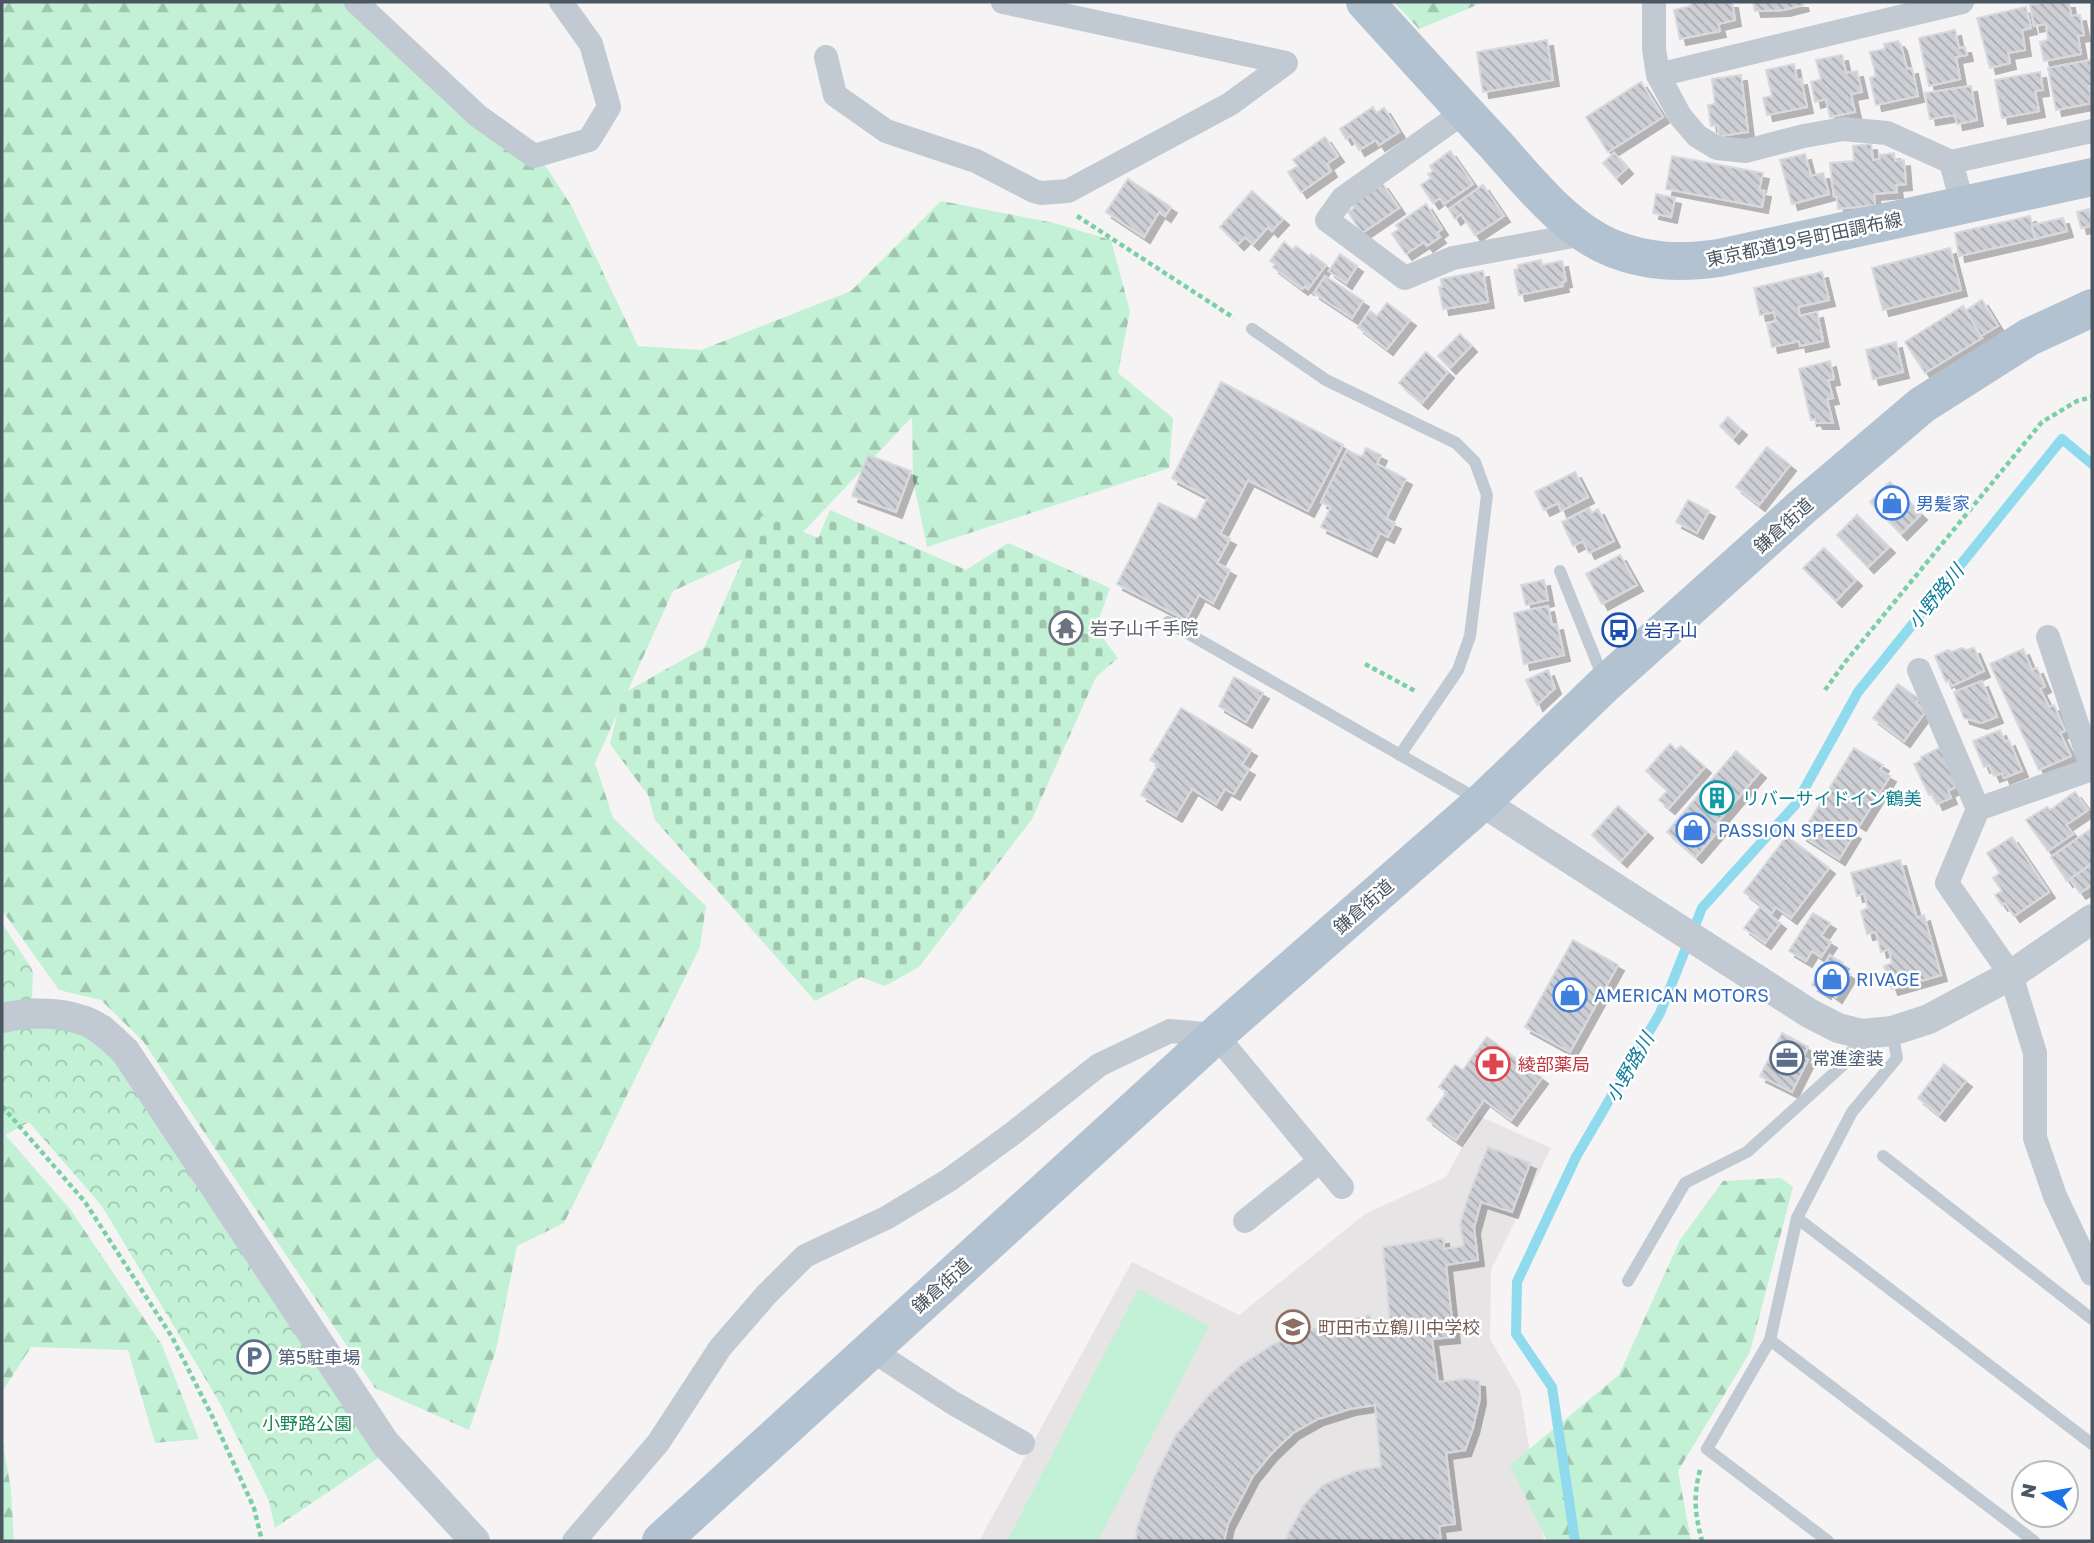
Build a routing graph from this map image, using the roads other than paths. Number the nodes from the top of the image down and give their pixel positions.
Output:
1 (356, 2) edge
2 (561, 2) edge
3 (1003, 2) edge
4 (1365, 2) edge
5 (1654, 2) edge
6 (1962, 2) edge
7 (826, 57) dead end
8 (1658, 75) junction
9 (1464, 112) junction
10 (2092, 131) edge
11 (1951, 162) junction
12 (2092, 177) edge
13 (1963, 206) junction
14 (1584, 234) junction
15 (2092, 308) edge
16 (1252, 329) road end
17 (1560, 571) dead end
18 (1168, 622) dead end
19 (2048, 636) dead end
20 (1919, 670) dead end
21 (1606, 683) junction
22 (1400, 755) junction
23 (2092, 769) edge
24 (1482, 802) junction
25 (1978, 810) junction
26 (2092, 919) edge
27 (2011, 975) junction
28 (2, 1018) edge
29 (1892, 1031) junction
30 (1862, 1034) junction
31 (1216, 1035) junction
32 (1883, 1156) dead end
33 (1320, 1161) junction
34 (1342, 1187) dead end
35 (1797, 1218) junction
36 (1245, 1221) dead end
37 (2092, 1274) edge
38 (1628, 1281) dead end
39 (2092, 1320) edge
40 (1770, 1340) junction
41 (870, 1349) junction
42 (1023, 1443) dead end
43 (2092, 1444) edge
44 (475, 1541) edge
45 (574, 1541) edge
46 (661, 1541) edge
47 (1828, 1541) edge
48 (2034, 1541) edge

1 - 2 street
3 - 7 street
4 - 9 main road, 東京都道19号町田調布線
5 - 8 street
6 - 8 street
8 - 11 street
9 - 14 main road, 東京都道19号町田調布線
9 - 14 street
10 - 11 street
11 - 13 street
12 - 13 main road, 東京都道19号町田調布線
13 - 14 main road, 東京都道19号町田調布線
15 - 21 main road, 鎌倉街道
16 - 22 lane
17 - 21 lane
18 - 22 lane
19 - 23 street
20 - 25 street
21 - 24 main road, 鎌倉街道
22 - 24 lane
23 - 25 street
24 - 30 street
24 - 31 main road, 鎌倉街道
25 - 27 street
26 - 27 street
27 - 29 street
27 - 37 street
28 - 44 street
29 - 30 street
29 - 35 lane
30 - 38 lane
31 - 33 street
31 - 41 main road, 鎌倉街道
31 - 45 street
32 - 39 lane
33 - 34 street
33 - 36 street
35 - 40 lane
35 - 43 lane
40 - 47 lane
40 - 48 lane
41 - 42 street
41 - 46 main road, 鎌倉街道

